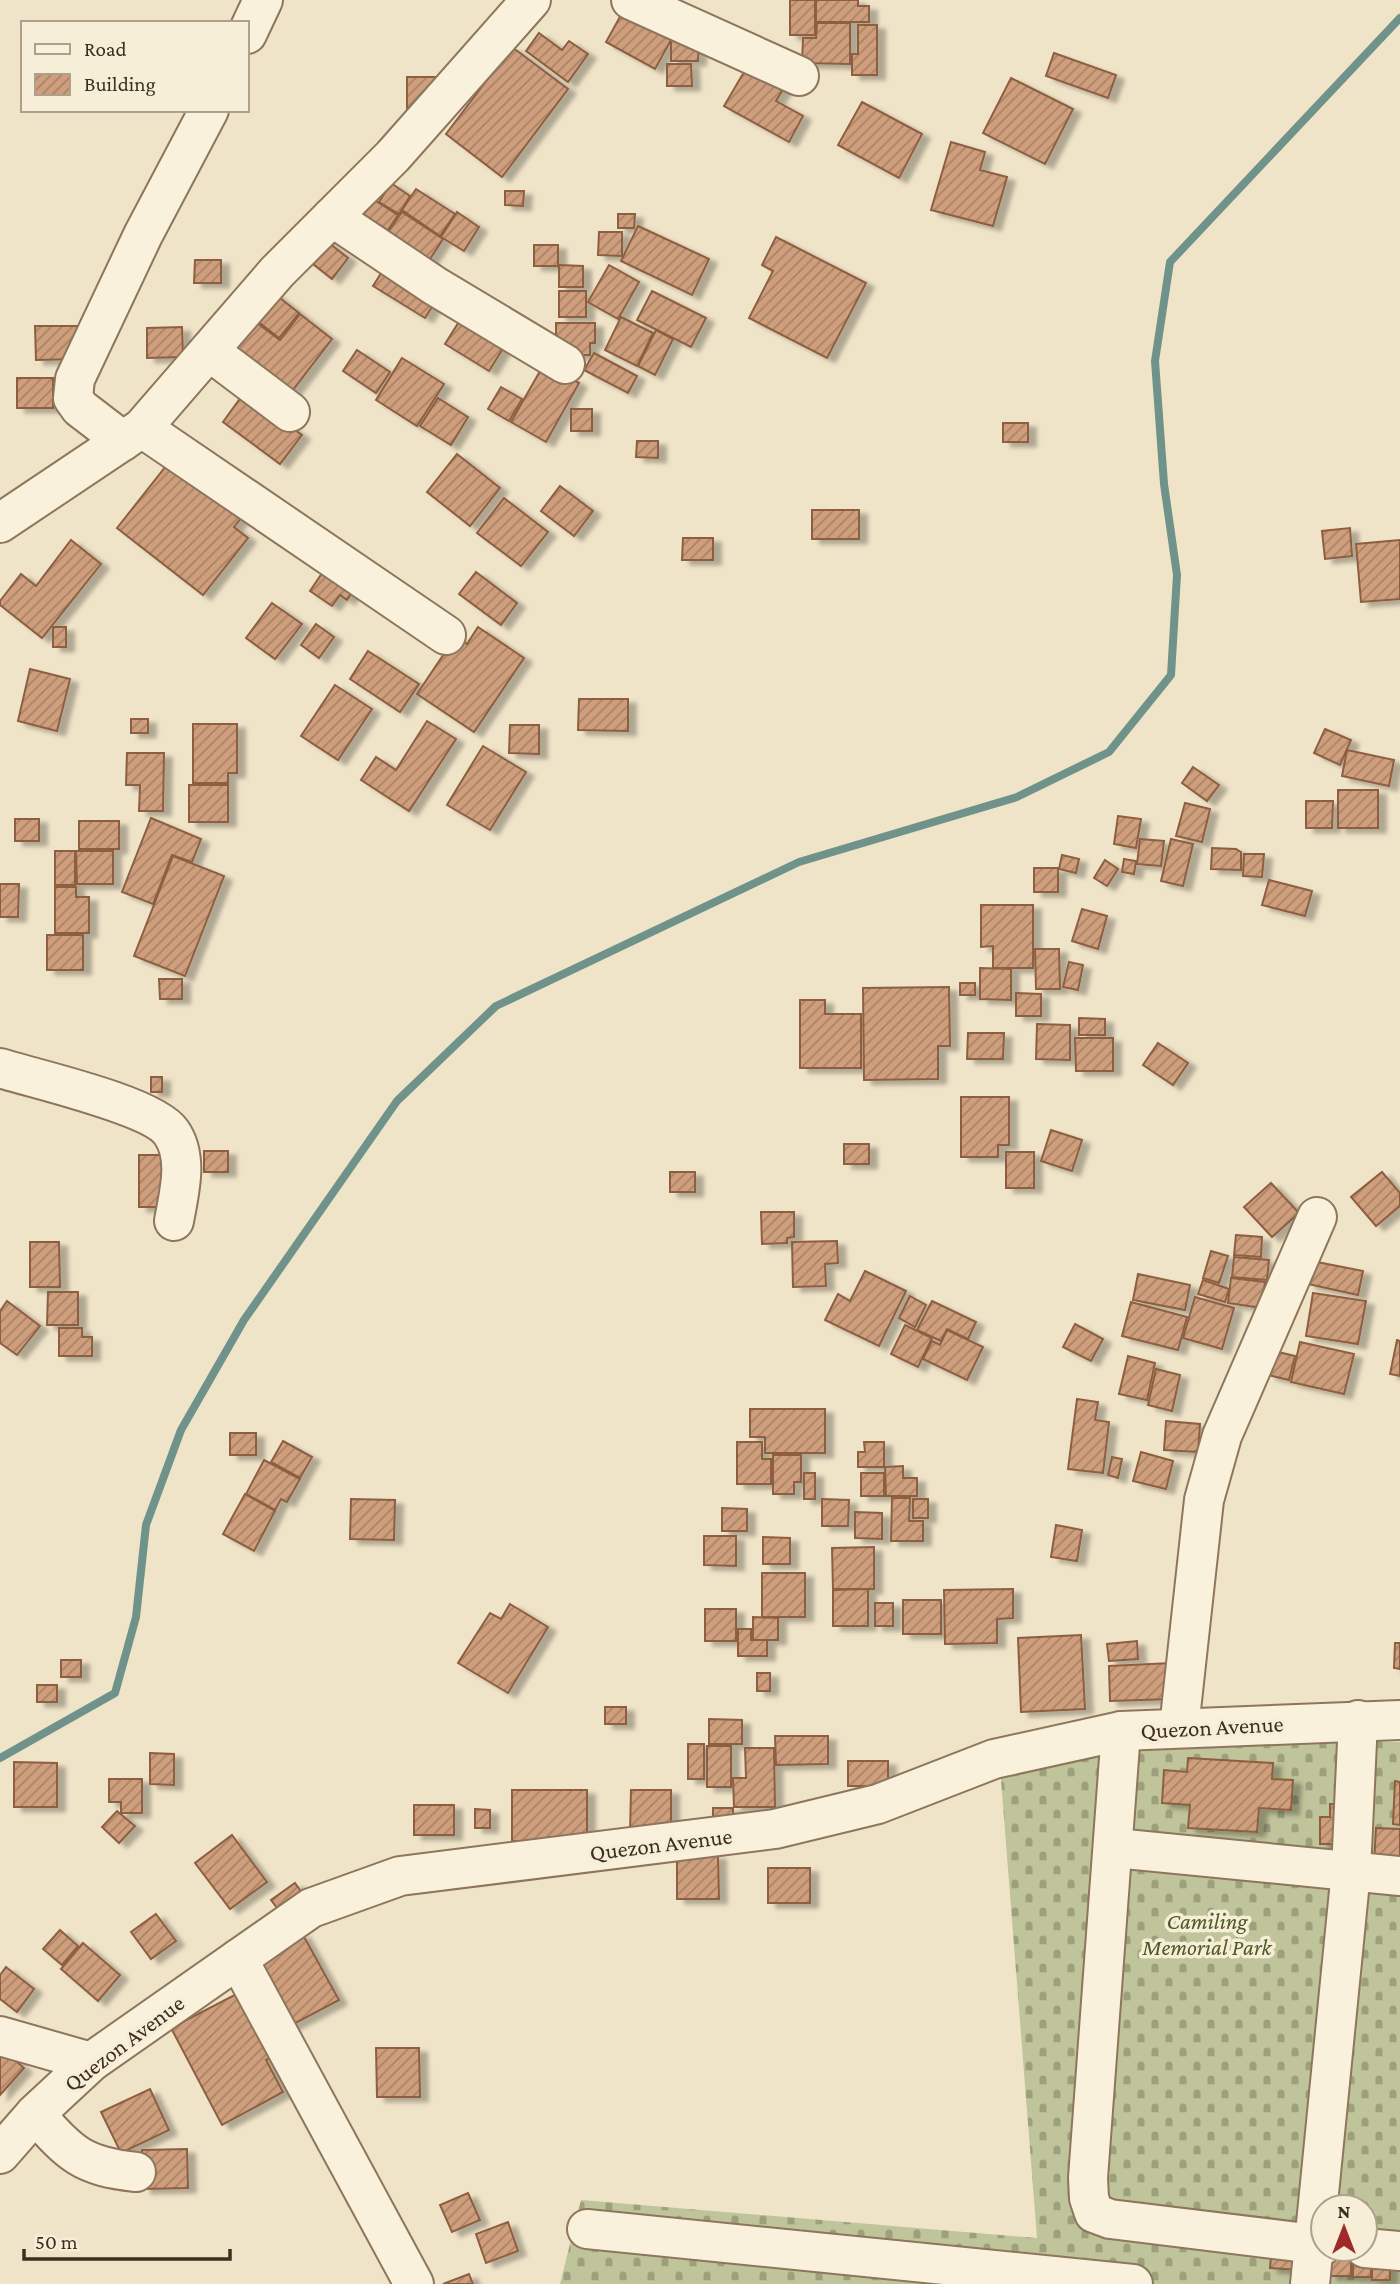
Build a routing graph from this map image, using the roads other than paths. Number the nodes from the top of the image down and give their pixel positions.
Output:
1 (263, 0) edge
2 (531, 0) edge
3 (631, 0) edge
4 (248, 32) edge
5 (799, 75) dead end
6 (208, 112) edge
7 (332, 217) junction
8 (209, 351) junction
9 (565, 364) dead end
10 (290, 412) dead end
11 (133, 435) junction
12 (0, 523) edge
13 (446, 635) dead end
14 (0, 1068) edge
15 (1317, 1217) dead end
16 (174, 1221) dead end
17 (1358, 1720) junction
18 (1400, 1720) edge
19 (1179, 1728) junction
20 (1121, 1731) junction
21 (1115, 1848) junction
22 (1352, 1871) junction
23 (1400, 1876) edge
24 (238, 1959) junction
25 (0, 2036) edge
26 (91, 2062) junction
27 (35, 2114) junction
28 (0, 2154) edge
29 (136, 2172) dead end
30 (1324, 2193) edge
31 (587, 2229) dead end
32 (1309, 2243) edge
33 (1379, 2249) edge
34 (1400, 2251) edge
35 (1315, 2263) edge
36 (1052, 2280) edge
37 (414, 2284) edge
38 (1133, 2284) edge
39 (1310, 2284) edge

1 - 4 street
2 - 7 street
3 - 5 street
6 - 11 street
7 - 8 street
7 - 9 street
8 - 10 street
8 - 11 street
11 - 12 street
11 - 13 street
14 - 16 street
15 - 19 street
17 - 18 street, Quezon Avenue
17 - 19 street, Quezon Avenue
17 - 22 street
19 - 20 street, Quezon Avenue
20 - 21 street
20 - 24 street, Quezon Avenue
21 - 22 street
21 - 32 street
22 - 23 street
22 - 30 street
24 - 26 street, Quezon Avenue
24 - 37 street
25 - 26 street
26 - 27 street, Quezon Avenue
27 - 28 street, Quezon Avenue
27 - 29 street
31 - 36 street
33 - 34 street
35 - 39 street
36 - 38 street

